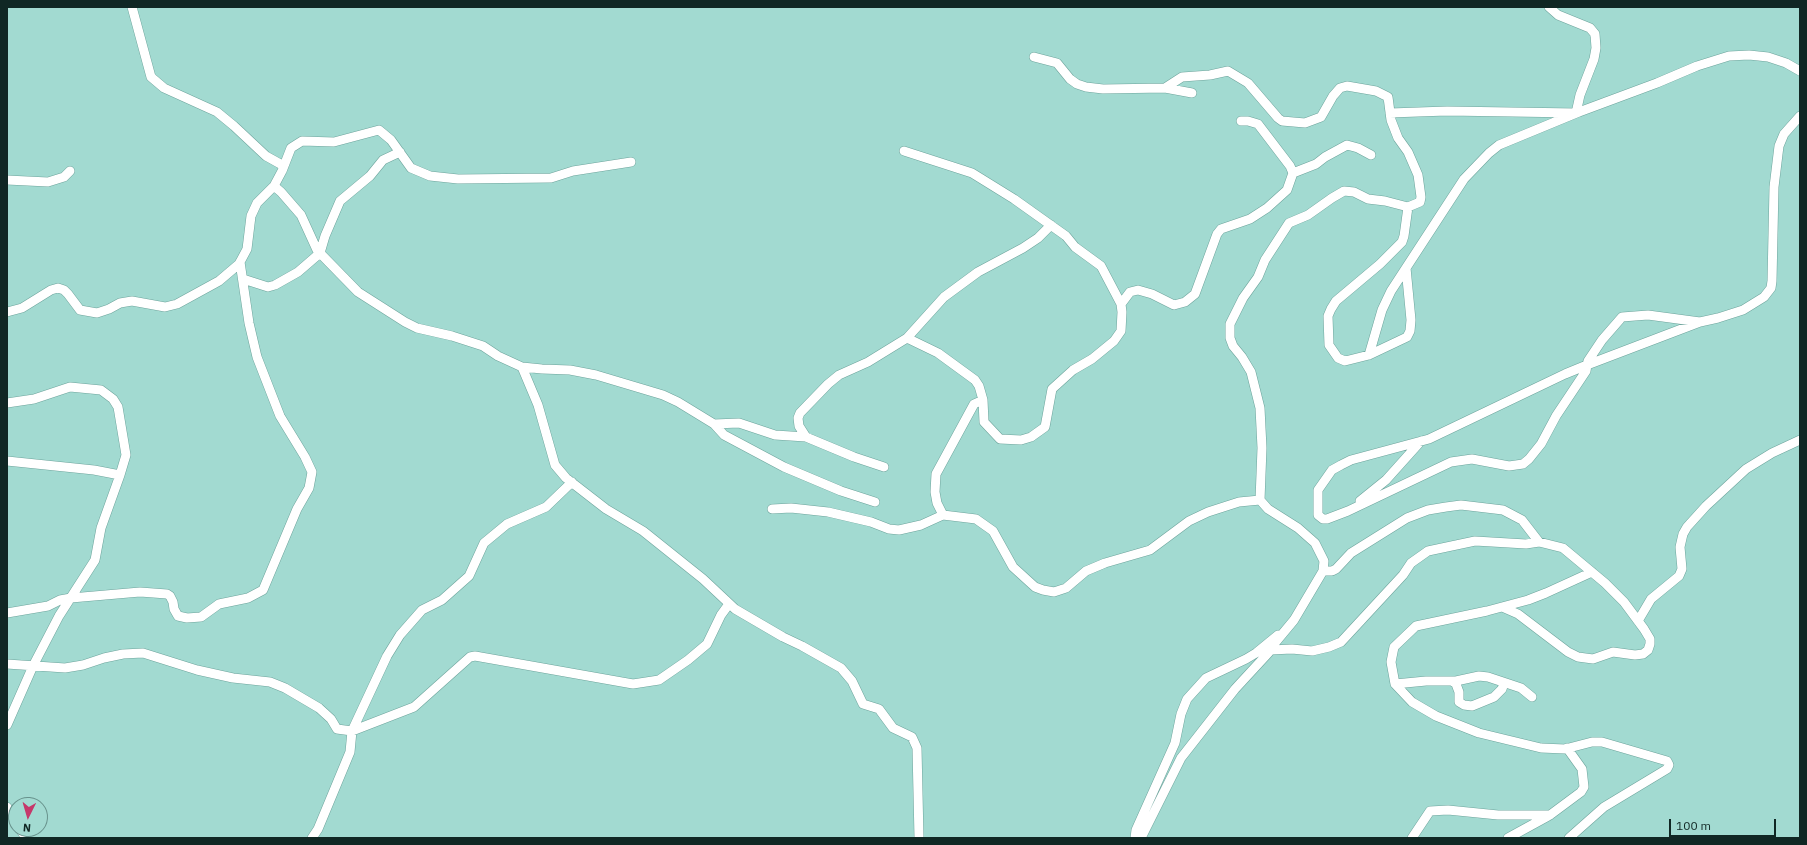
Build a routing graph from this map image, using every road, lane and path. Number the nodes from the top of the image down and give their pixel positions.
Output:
1 (132, 7) edge
2 (1549, 7) edge
3 (1034, 56) dead end
4 (1800, 71) edge
5 (1165, 88) junction
6 (1192, 93) dead end
7 (1390, 113) junction
8 (1576, 113) junction
9 (1800, 116) edge
10 (1241, 121) dead end
11 (904, 151) dead end
12 (400, 152) junction
13 (1371, 155) dead end
14 (630, 162) dead end
15 (284, 166) junction
16 (70, 171) dead end
17 (1293, 173) junction
18 (7, 180) edge
19 (274, 186) junction
20 (1408, 207) junction
21 (1051, 224) junction
22 (320, 253) junction
23 (240, 262) junction
24 (1406, 268) junction
25 (243, 280) junction
26 (1121, 304) junction
27 (7, 312) edge
28 (1700, 322) junction
29 (907, 338) junction
30 (1369, 355) junction
31 (1587, 366) junction
32 (522, 367) junction
33 (983, 400) junction
34 (7, 404) edge
35 (714, 424) junction
36 (806, 437) junction
37 (1800, 440) edge
38 (1421, 441) junction
39 (7, 461) edge
40 (884, 467) dead end
41 (120, 475) junction
42 (572, 482) junction
43 (1260, 500) junction
44 (875, 502) dead end
45 (772, 509) dead end
46 (1348, 511) junction
47 (943, 515) junction
48 (1539, 542) junction
49 (1323, 571) junction
50 (1592, 572) junction
51 (71, 598) junction
52 (729, 604) junction
53 (1502, 607) junction
54 (7, 613) edge
55 (1638, 621) junction
56 (1285, 629) junction
57 (1271, 650) junction
58 (7, 664) edge
59 (33, 666) junction
60 (1452, 681) junction
61 (1504, 682) junction
62 (1396, 684) junction
63 (1532, 697) dead end
64 (7, 725) edge
65 (352, 731) junction
66 (1567, 748) junction
67 (1550, 815) junction
68 (312, 838) edge
69 (919, 838) edge
70 (1135, 838) edge
71 (1141, 838) edge
72 (1412, 838) edge
73 (1508, 838) edge
74 (1569, 838) edge

1 - 15 street
2 - 8 street
3 - 5 street
4 - 8 street
5 - 6 street
5 - 7 street
7 - 8 street
7 - 20 street
8 - 24 street
9 - 28 street
10 - 17 street
11 - 21 street
12 - 14 street
12 - 15 street
12 - 22 street
13 - 17 street
15 - 19 street
16 - 18 street
17 - 26 street
19 - 22 street
19 - 23 street
20 - 30 street
20 - 43 street
21 - 26 street
21 - 29 street
22 - 25 street
22 - 32 street
23 - 25 street
23 - 27 street
24 - 30 street
24 - 30 street
25 - 51 street
26 - 33 street
28 - 31 street
28 - 31 street
29 - 33 street
29 - 36 street
31 - 38 street
31 - 46 street
32 - 35 street
32 - 42 street
33 - 47 street
34 - 41 street
35 - 36 street
35 - 44 street
36 - 40 street
37 - 55 street
38 - 46 street
38 - 46 street
39 - 41 street
41 - 51 street
42 - 52 street
42 - 65 street
43 - 47 street
43 - 49 street
45 - 47 street
48 - 49 street
48 - 50 street
48 - 57 street
49 - 56 street
50 - 53 street
50 - 55 street
51 - 54 street
51 - 59 street
52 - 65 street
52 - 69 street
53 - 55 street
53 - 62 street
56 - 57 street
56 - 70 street
57 - 71 street
58 - 59 street
59 - 64 street
59 - 65 street
60 - 61 street
60 - 61 street
60 - 62 street
61 - 63 street
62 - 66 street
65 - 68 street
66 - 67 street
66 - 74 street
67 - 72 street
67 - 73 street

